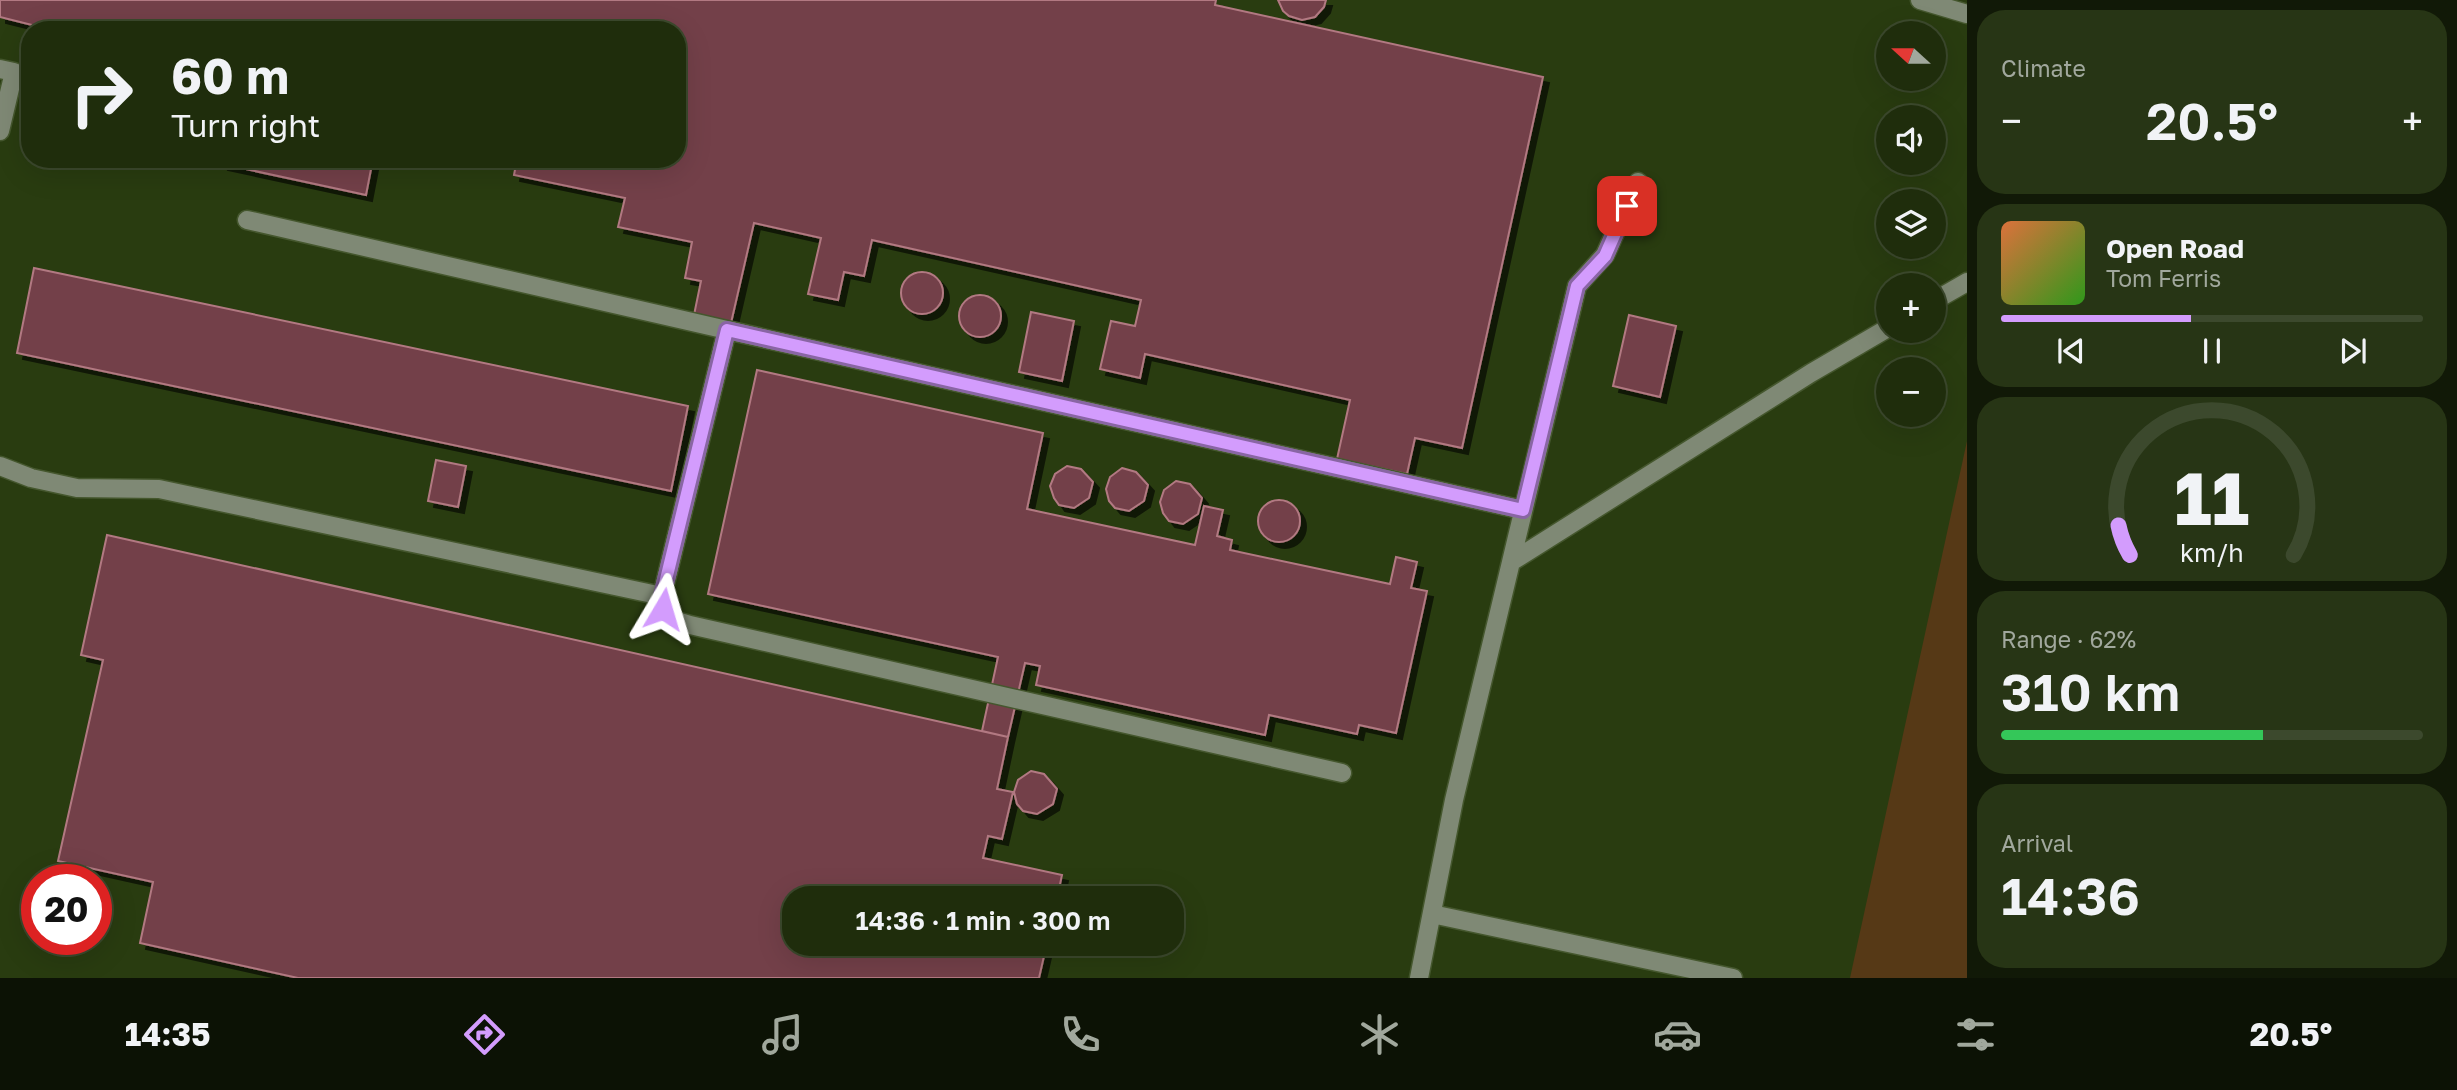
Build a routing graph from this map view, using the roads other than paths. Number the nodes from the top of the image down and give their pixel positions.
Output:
1 (1920, 0) edge
2 (1967, 14) edge
3 (15, 72) edge
4 (0, 131) edge
5 (1638, 182) dead end
6 (247, 220) dead end
7 (1967, 282) edge
8 (1946, 295) edge
9 (727, 330) junction
10 (1876, 335) edge
11 (0, 466) edge
12 (1523, 510) junction
13 (1511, 562) junction
14 (662, 596) junction
15 (1342, 773) dead end
16 (1432, 914) junction
17 (1419, 978) edge
18 (1733, 978) edge

1 - 2 street
3 - 4 street
5 - 12 street
6 - 9 street
7 - 8 street
9 - 12 street
9 - 14 street
10 - 13 street
11 - 14 street
12 - 13 street
13 - 16 street
14 - 15 street
16 - 17 street
16 - 18 street

